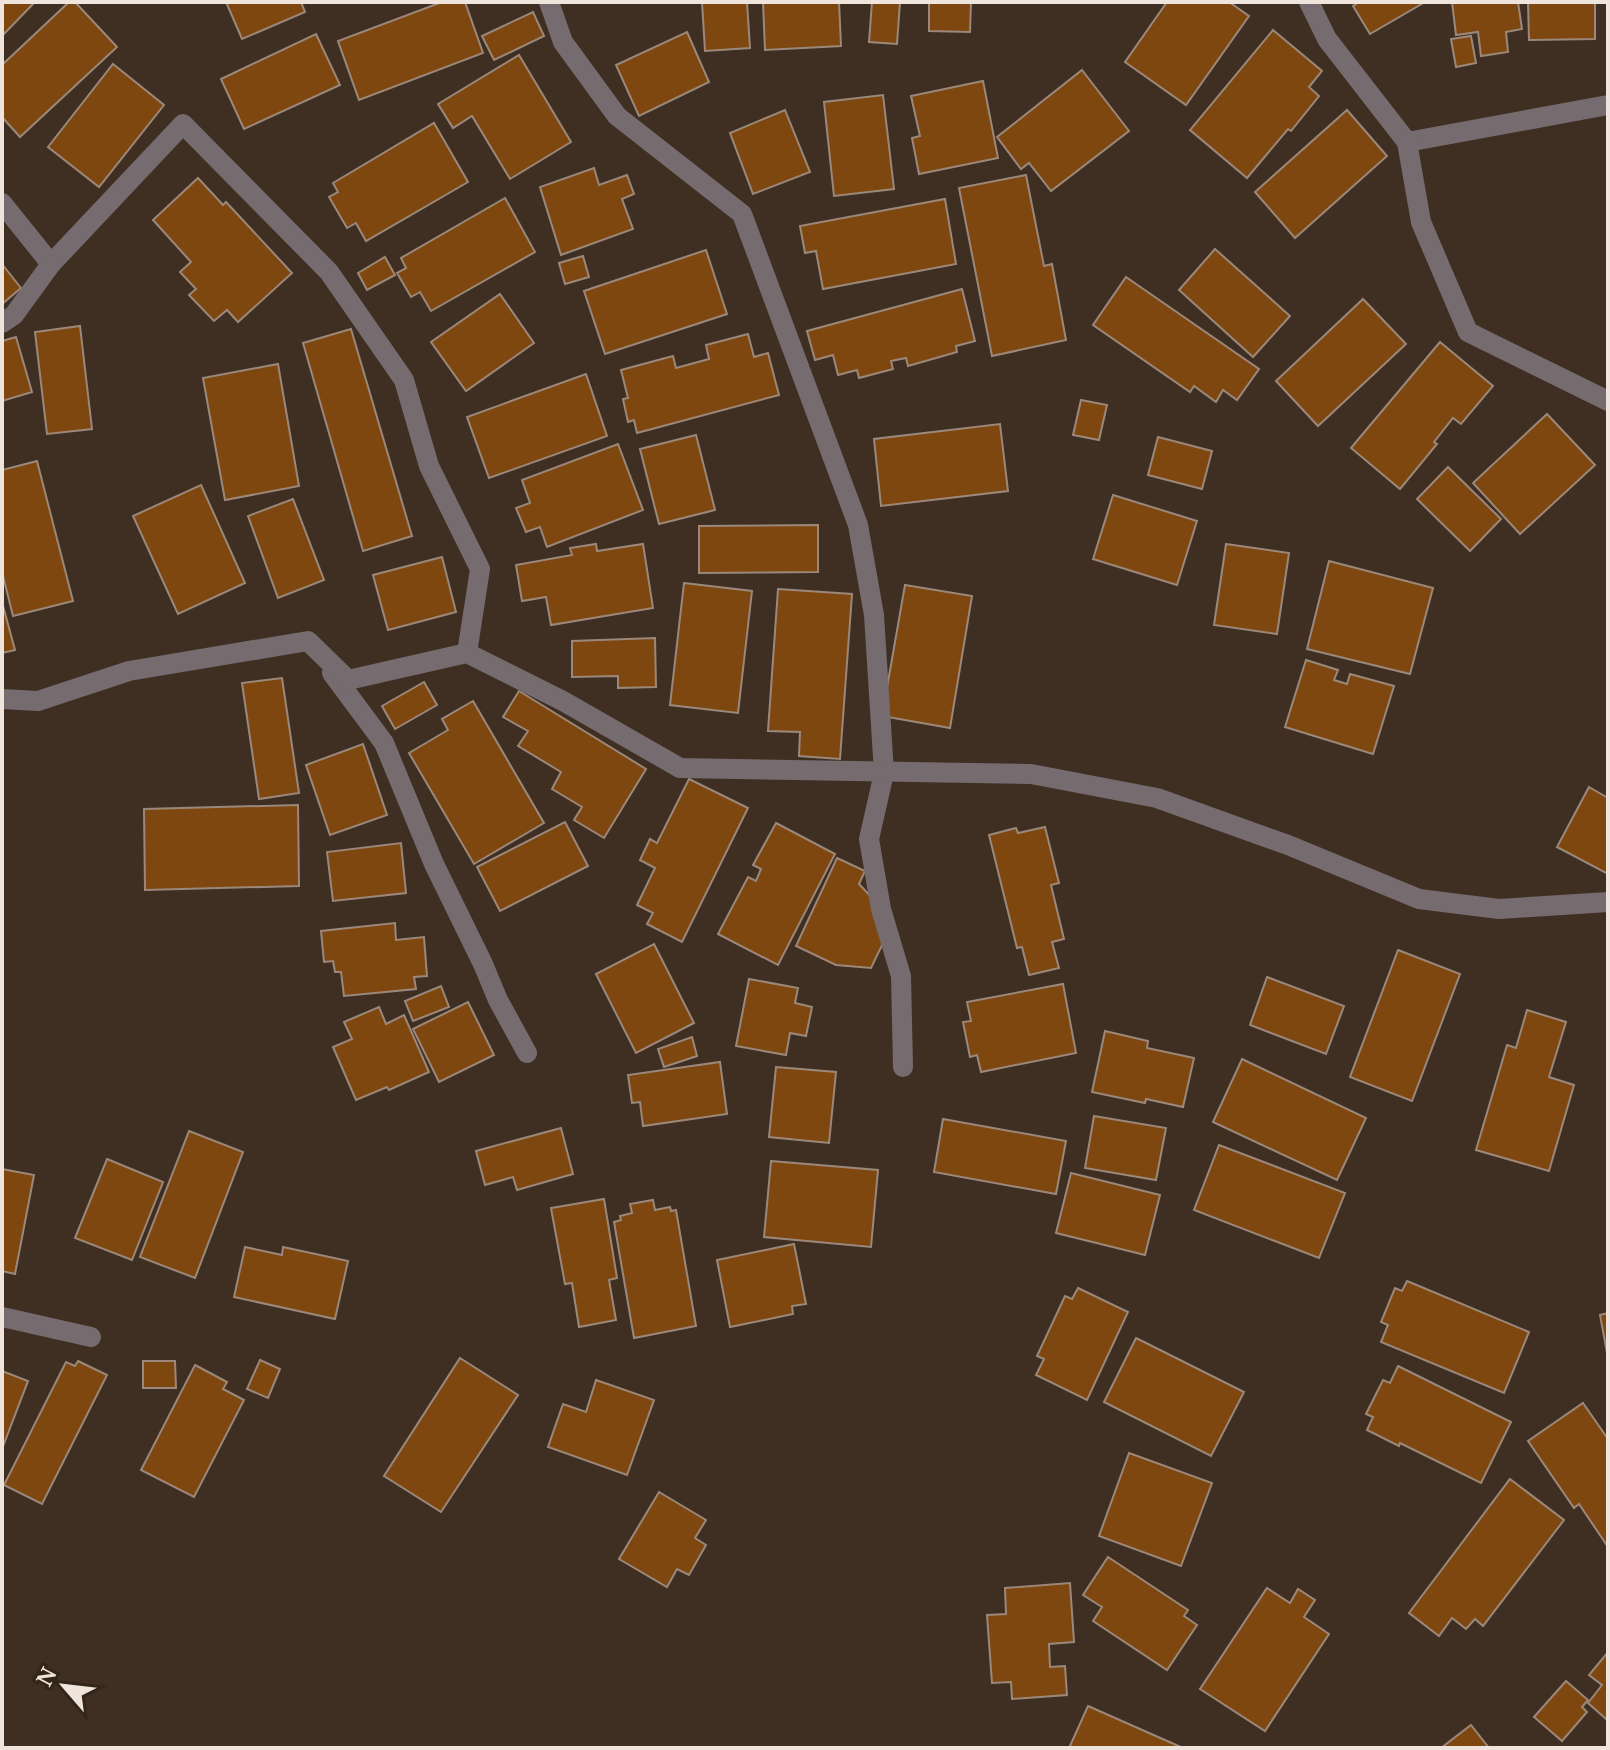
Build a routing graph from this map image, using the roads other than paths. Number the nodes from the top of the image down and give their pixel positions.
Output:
1 (549, 2) edge
2 (1309, 2) edge
3 (1608, 105) edge
4 (1407, 142) junction
5 (2, 203) edge
6 (51, 264) junction
7 (2, 323) edge
8 (1608, 401) edge
9 (308, 641) junction
10 (467, 653) junction
11 (2, 699) edge
12 (884, 773) junction
13 (1608, 902) edge
14 (527, 1053) dead end
15 (903, 1067) dead end
16 (2, 1317) edge
17 (91, 1337) dead end

1 - 12 street
2 - 4 street
3 - 4 street
4 - 8 street
5 - 6 street
6 - 7 street
6 - 10 street
9 - 10 street
9 - 11 street
9 - 14 street
10 - 12 street
12 - 13 street
12 - 15 street
16 - 17 street

